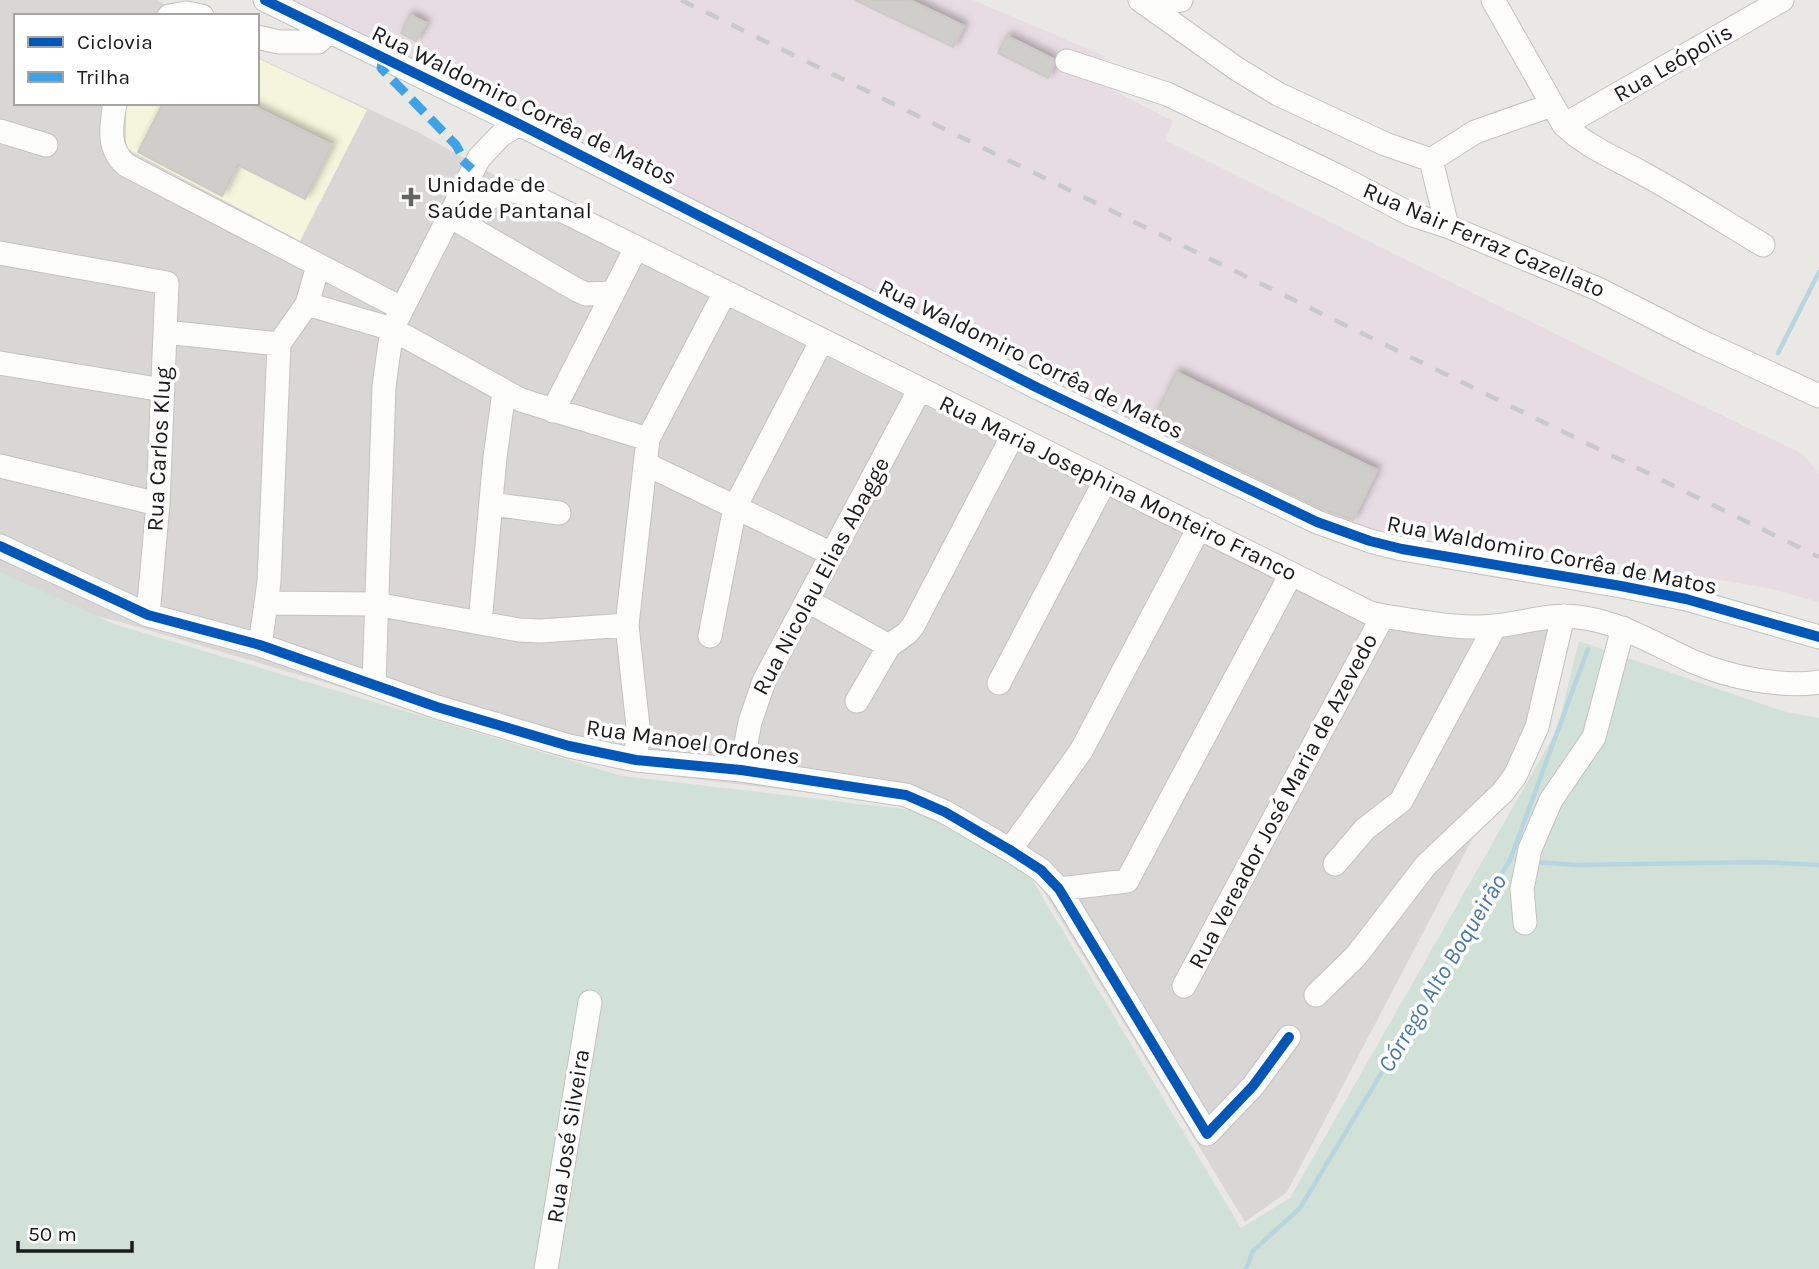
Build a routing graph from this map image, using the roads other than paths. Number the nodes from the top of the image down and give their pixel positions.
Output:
1 (265, 0) edge
2 (1181, 0) edge
3 (1493, 0) edge
4 (1782, 0) edge
5 (1142, 1) edge
6 (329, 32) junction
7 (259, 37) edge
8 (1067, 61) dead end
9 (115, 105) edge
10 (1552, 105) junction
11 (519, 124) junction
12 (1564, 125) junction
13 (0, 131) edge
14 (46, 145) dead end
15 (1431, 160) junction
16 (448, 215) junction
17 (1447, 226) junction
18 (1763, 245) dead end
19 (636, 248) junction
20 (0, 253) edge
21 (318, 266) junction
22 (725, 292) junction
23 (613, 293) junction
24 (307, 304) junction
25 (397, 318) junction
26 (165, 332) junction
27 (822, 340) junction
28 (279, 344) junction
29 (0, 363) edge
30 (919, 389) junction
31 (163, 390) junction
32 (504, 392) junction
33 (1819, 395) edge
34 (554, 411) junction
35 (1013, 435) junction
36 (648, 439) junction
37 (646, 464) junction
38 (0, 466) edge
39 (1105, 481) junction
40 (158, 504) junction
41 (491, 504) junction
42 (735, 507) junction
43 (559, 513) dead end
44 (1199, 528) junction
45 (0, 546) edge
46 (832, 554) junction
47 (1291, 574) junction
48 (808, 601) junction
49 (267, 603) junction
50 (375, 604) junction
51 (148, 615) junction
52 (1563, 616) junction
53 (1383, 617) junction
54 (480, 623) junction
55 (627, 625) junction
56 (1495, 626) junction
57 (1623, 628) junction
58 (710, 636) dead end
59 (1819, 638) edge
60 (260, 645) junction
61 (889, 646) junction
62 (1819, 682) edge
63 (999, 683) dead end
64 (373, 684) junction
65 (857, 701) dead end
66 (636, 760) junction
67 (741, 770) junction
68 (1010, 850) junction
69 (1335, 864) dead end
70 (1059, 889) junction
71 (1525, 923) dead end
72 (1184, 986) dead end
73 (1315, 995) dead end
74 (590, 1002) dead end
75 (1289, 1037) dead end
76 (546, 1269) edge

1 - 6 street, Rua Waldomiro Corrêa de Matos
2 - 5 street
3 - 10 street
4 - 12 street, Rua Leópolis
5 - 15 street
6 - 7 street
6 - 11 street, Rua Waldomiro Corrêa de Matos
8 - 17 street, Rua Nair Ferraz Cazellato
9 - 21 street
10 - 12 street
10 - 15 street
11 - 16 street
11 - 59 street, Rua Waldomiro Corrêa de Matos
12 - 18 street
13 - 14 street
15 - 17 street
16 - 19 street, Rua Maria Josephina Monteiro Franco
16 - 23 street
16 - 25 street
17 - 33 street, Rua Nair Ferraz Cazellato
19 - 22 street, Rua Maria Josephina Monteiro Franco
19 - 23 street
20 - 26 street, Rua Carlos Klug
21 - 24 street
21 - 25 street
22 - 27 street, Rua Maria Josephina Monteiro Franco
22 - 36 street
23 - 34 street
24 - 25 street
24 - 28 street
25 - 32 street
25 - 50 street
26 - 28 street
26 - 31 street, Rua Carlos Klug
27 - 30 street, Rua Maria Josephina Monteiro Franco
27 - 42 street
28 - 49 street
29 - 31 street
30 - 35 street, Rua Maria Josephina Monteiro Franco
30 - 46 street, Rua Nicolau Elias Abagge
31 - 40 street, Rua Carlos Klug
32 - 34 street
32 - 41 street
34 - 36 street
35 - 39 street, Rua Maria Josephina Monteiro Franco
35 - 61 street
36 - 37 street
37 - 42 street
37 - 55 street
38 - 40 street
39 - 44 street, Rua Maria Josephina Monteiro Franco
39 - 63 street
40 - 51 street, Rua Carlos Klug
41 - 43 street
41 - 54 street
42 - 46 street
42 - 58 street
44 - 47 street, Rua Maria Josephina Monteiro Franco
44 - 68 street
45 - 51 street, Rua Manoel Ordones
46 - 48 street, Rua Nicolau Elias Abagge
47 - 53 street, Rua Maria Josephina Monteiro Franco
47 - 70 street
48 - 61 street
48 - 67 street, Rua Nicolau Elias Abagge
49 - 50 street
49 - 60 street
50 - 54 street
50 - 64 street
51 - 60 street, Rua Manoel Ordones
52 - 56 street, Rua Maria Josephina Monteiro Franco
52 - 57 street, Rua Maria Josephina Monteiro Franco
52 - 73 street
53 - 56 street, Rua Maria Josephina Monteiro Franco
53 - 72 street, Rua Vereador José Maria de Azevedo
54 - 55 street
55 - 66 street
56 - 69 street
57 - 62 street, Rua Maria Josephina Monteiro Franco
57 - 71 street
60 - 64 street, Rua Manoel Ordones
61 - 65 street
64 - 66 street, Rua Manoel Ordones
66 - 67 street, Rua Manoel Ordones
67 - 68 street, Rua Manoel Ordones
68 - 70 street, Rua Manoel Ordones
70 - 75 street, Rua Manoel Ordones
74 - 76 street, Rua José Silveira

